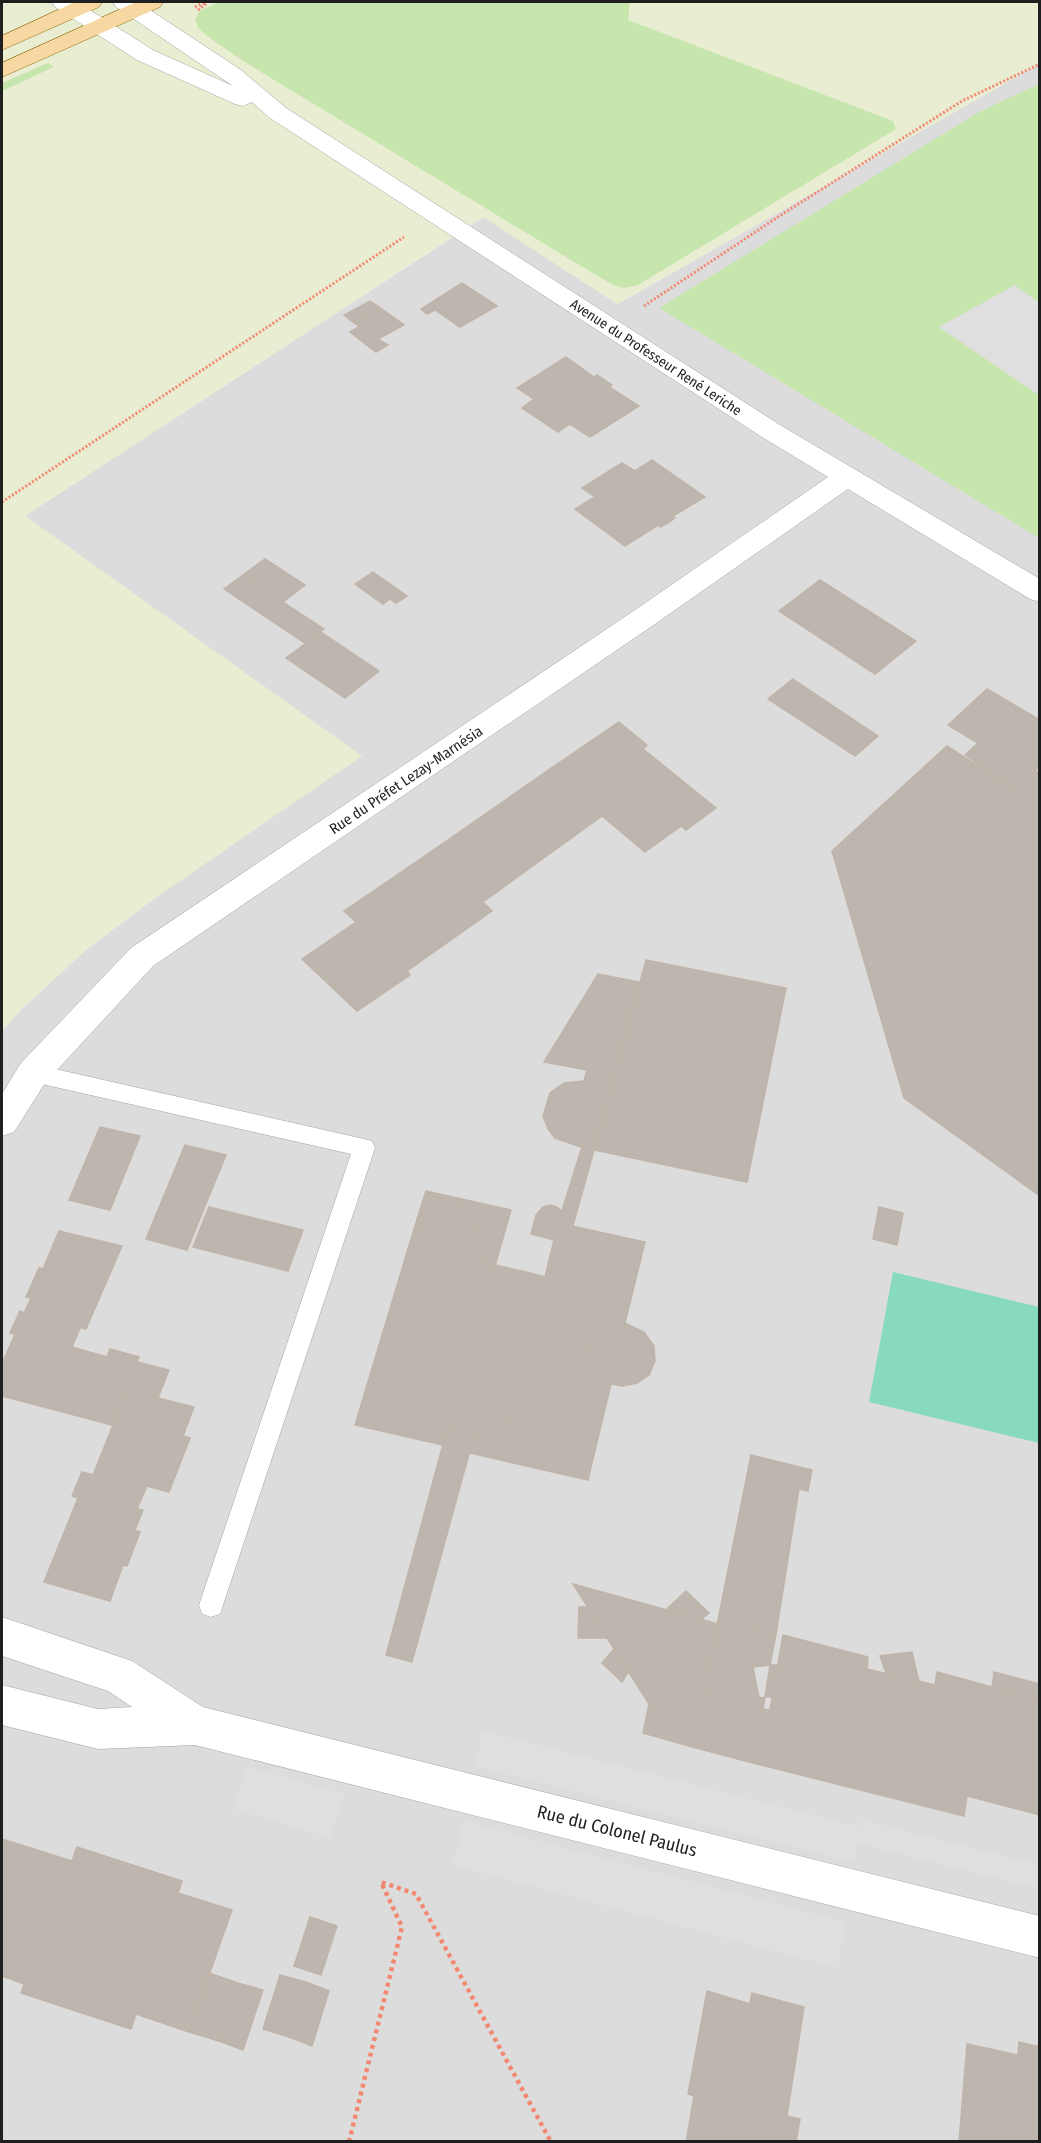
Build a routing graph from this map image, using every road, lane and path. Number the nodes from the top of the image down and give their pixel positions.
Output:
1 (76, 4) edge
2 (137, 4) edge
3 (99, 26) junction
4 (2, 44) edge
5 (1040, 64) edge
6 (2, 71) edge
7 (278, 113) junction
8 (436, 214) junction
9 (611, 329) junction
10 (847, 477) junction
11 (2, 502) edge
12 (1040, 592) edge
13 (33, 1073) junction
14 (2, 1122) edge
15 (211, 1605) dead end
16 (2, 1637) edge
17 (2, 1705) edge
18 (195, 1725) junction
19 (1040, 1938) edge
20 (349, 2142) edge
21 (551, 2142) edge

1 - 3 street, Avenue du Professeur René Leriche
1 - 4 main road
2 - 3 main road
2 - 7 street, Avenue du Professeur René Leriche
3 - 6 main road
3 - 7 street, Avenue du Professeur René Leriche
5 - 9 path
7 - 8 street, Avenue du Professeur René Leriche
8 - 9 street, Avenue du Professeur René Leriche
8 - 11 path
9 - 10 street, Avenue du Professeur René Leriche
10 - 12 street, Avenue du Professeur René Leriche
10 - 13 street, Rue du Préfet Lezay-Marnésia
13 - 14 street, Rue du Préfet Lezay-Marnésia
13 - 15 lane
16 - 18 street, Rue du Colonel Paulus
17 - 18 street, Rue du Colonel Paulus
18 - 19 street, Rue du Colonel Paulus
20 - 21 path

